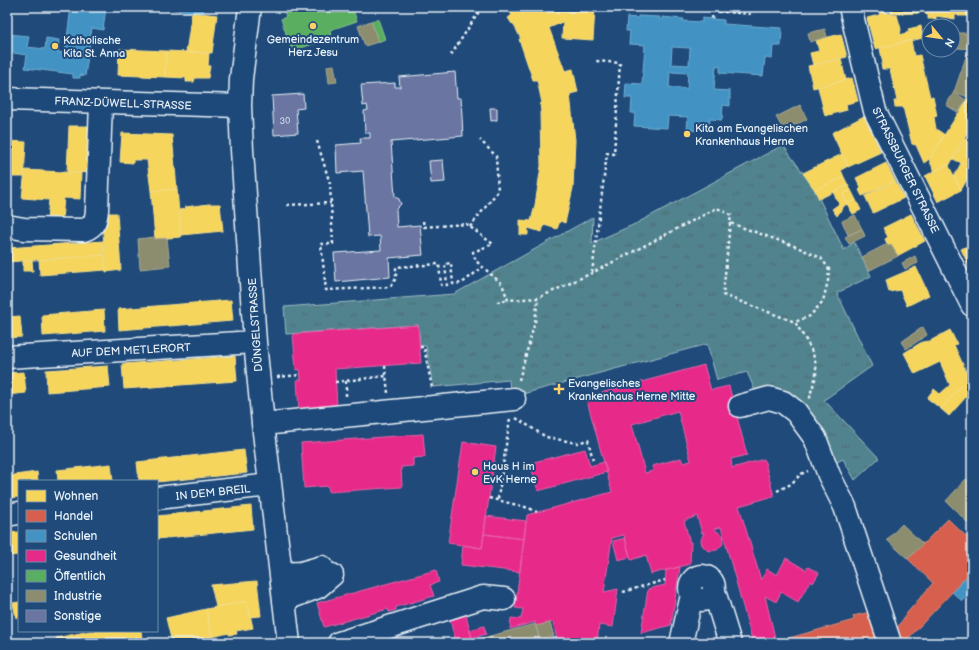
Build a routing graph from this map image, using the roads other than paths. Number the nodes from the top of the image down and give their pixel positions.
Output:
1 (250, 7) edge
2 (850, 7) edge
3 (7, 99) edge
4 (100, 103) junction
5 (240, 106) junction
6 (7, 226) edge
7 (972, 305) edge
8 (255, 342) junction
9 (7, 357) edge
10 (514, 399) road end
11 (740, 406) dead end
12 (263, 424) junction
13 (270, 485) junction
14 (158, 498) edge
15 (18, 513) edge
16 (7, 515) edge
17 (281, 574) junction
18 (504, 599) dead end
19 (284, 600) junction
20 (379, 637) edge
21 (289, 643) edge
22 (339, 643) edge
23 (681, 643) edge
24 (730, 643) edge
25 (890, 643) edge

1 - 5 street, DÜNGELSTRASSE
2 - 7 street, STRASSBURGER STRASSE
3 - 4 street, FRANZ-DÜWELL-STRASSE
4 - 5 street, FRANZ-DÜWELL-STRASSE
4 - 6 street
5 - 8 street, DÜNGELSTRASSE
8 - 9 street, AUF DEM METLERORT
8 - 12 street, DÜNGELSTRASSE
10 - 12 street
11 - 25 street
12 - 13 street, DÜNGELSTRASSE
13 - 14 street, IN DEM BREIL
13 - 17 street, DÜNGELSTRASSE
15 - 16 street
17 - 19 street, DÜNGELSTRASSE
17 - 19 street
18 - 20 street
19 - 21 street, DÜNGELSTRASSE
20 - 22 street
23 - 24 street

